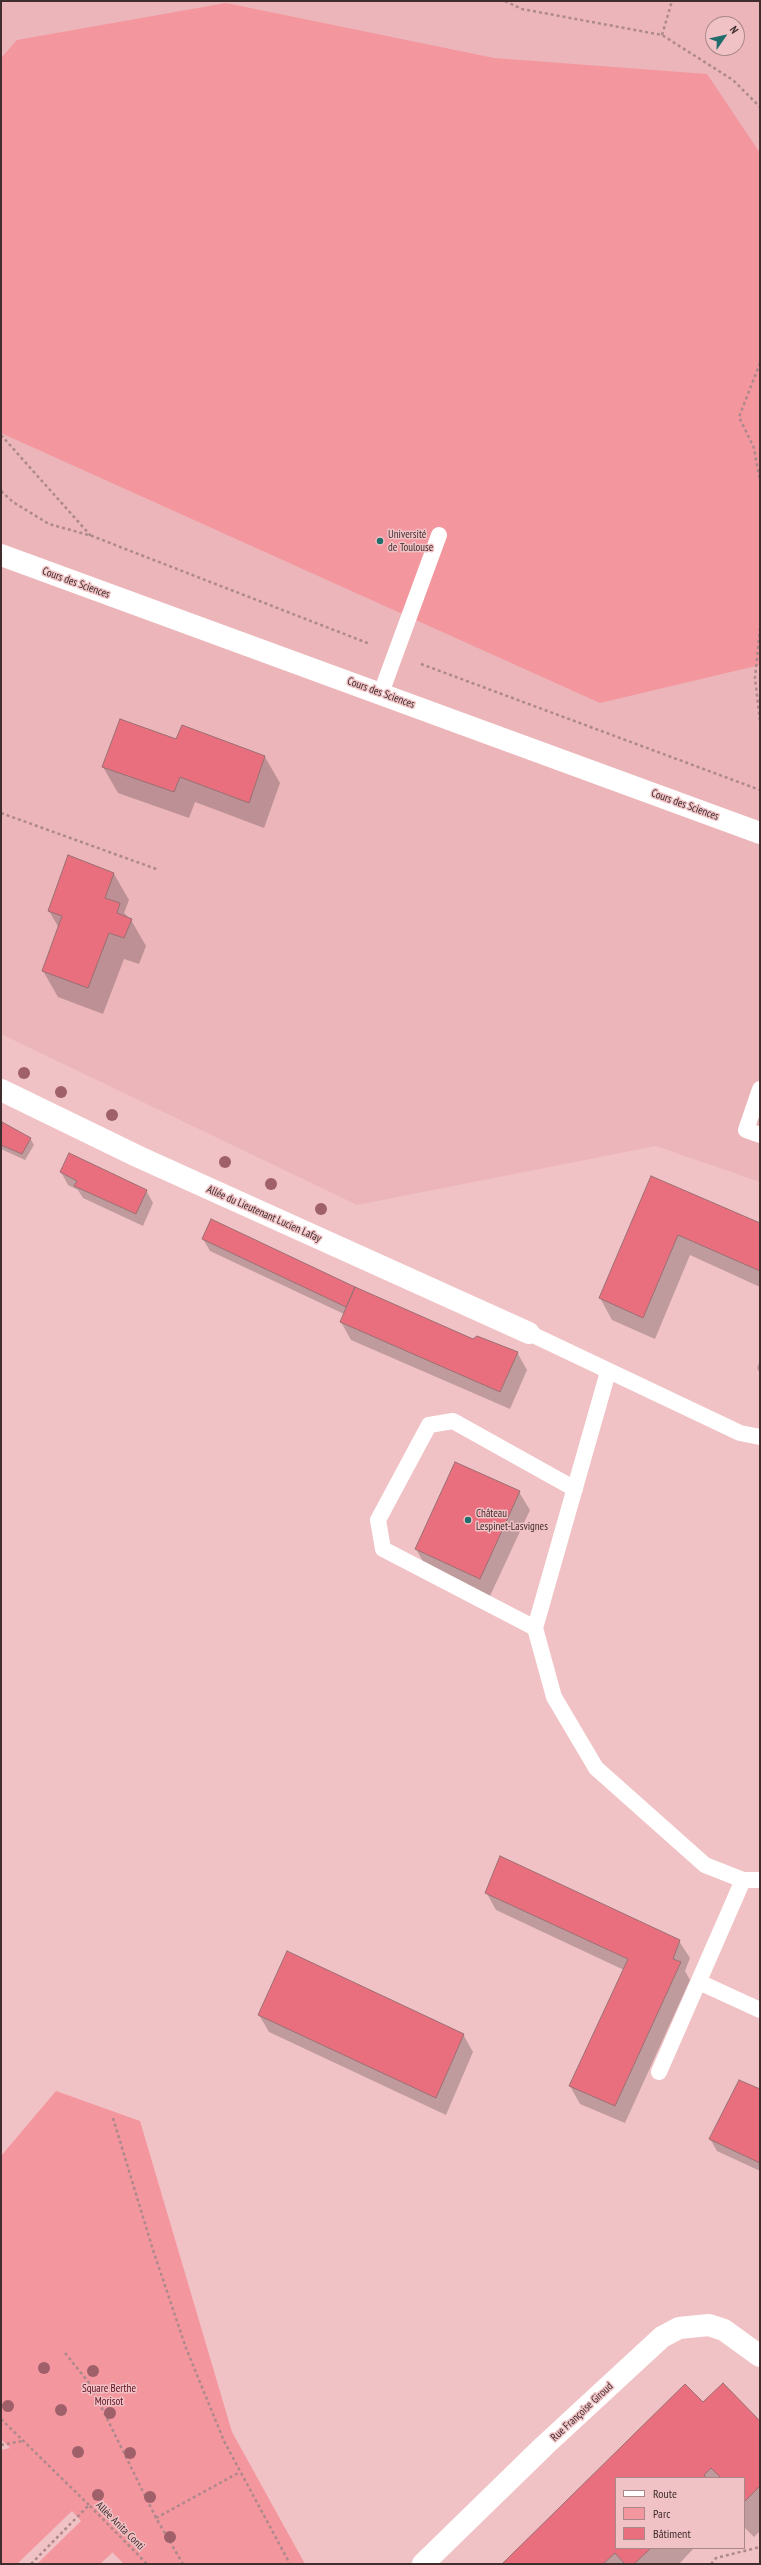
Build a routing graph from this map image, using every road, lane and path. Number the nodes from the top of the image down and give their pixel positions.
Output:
1 (505, 1) edge
2 (672, 1) edge
3 (662, 35) junction
4 (760, 107) edge
5 (760, 363) edge
6 (1, 435) edge
7 (760, 482) edge
8 (1, 491) edge
9 (439, 535) dead end
10 (92, 536) junction
11 (1, 555) edge
12 (760, 628) edge
13 (374, 646) dead end
14 (416, 662) dead end
15 (381, 693) junction
16 (760, 721) edge
17 (760, 790) edge
18 (1, 813) edge
19 (760, 833) edge
20 (159, 870) dead end
21 (760, 1089) edge
22 (1, 1090) edge
23 (760, 1135) edge
24 (528, 1333) joint
25 (608, 1372) junction
26 (760, 1437) edge
27 (575, 1489) junction
28 (535, 1628) junction
29 (743, 1880) junction
30 (760, 1880) edge
31 (699, 1982) junction
32 (760, 2010) edge
33 (659, 2072) dead end
34 (113, 2118) dead end
35 (65, 2353) dead end
36 (760, 2356) edge
37 (1, 2419) edge
38 (24, 2441) junction
39 (1, 2445) edge
40 (240, 2472) junction
41 (89, 2505) junction
42 (156, 2518) junction
43 (760, 2547) edge
44 (31, 2564) edge
45 (147, 2564) edge
46 (182, 2564) edge
47 (290, 2564) edge
48 (423, 2564) edge
49 (711, 2564) edge

1 - 3 path
2 - 3 path
3 - 4 path
5 - 7 path
6 - 10 path
8 - 10 path
9 - 15 lane
10 - 13 path
11 - 15 street, Cours des Sciences
12 - 16 path
14 - 17 path
15 - 19 street, Cours des Sciences
18 - 20 path
21 - 23 lane
22 - 24 street, Allée du Lieutenant Lucien Lafay
24 - 25 lane
25 - 26 lane
25 - 27 lane
27 - 28 lane
27 - 28 lane
28 - 29 lane
29 - 30 lane
29 - 31 lane
31 - 32 lane
31 - 33 lane
34 - 40 path
35 - 42 path
36 - 48 street, Rue Françoise Giroud
37 - 38 path
38 - 39 path
38 - 41 path
40 - 42 path
40 - 47 path
41 - 44 path, Allée Anita Conti
41 - 45 path, Allée Anita Conti
42 - 46 path
43 - 49 path

